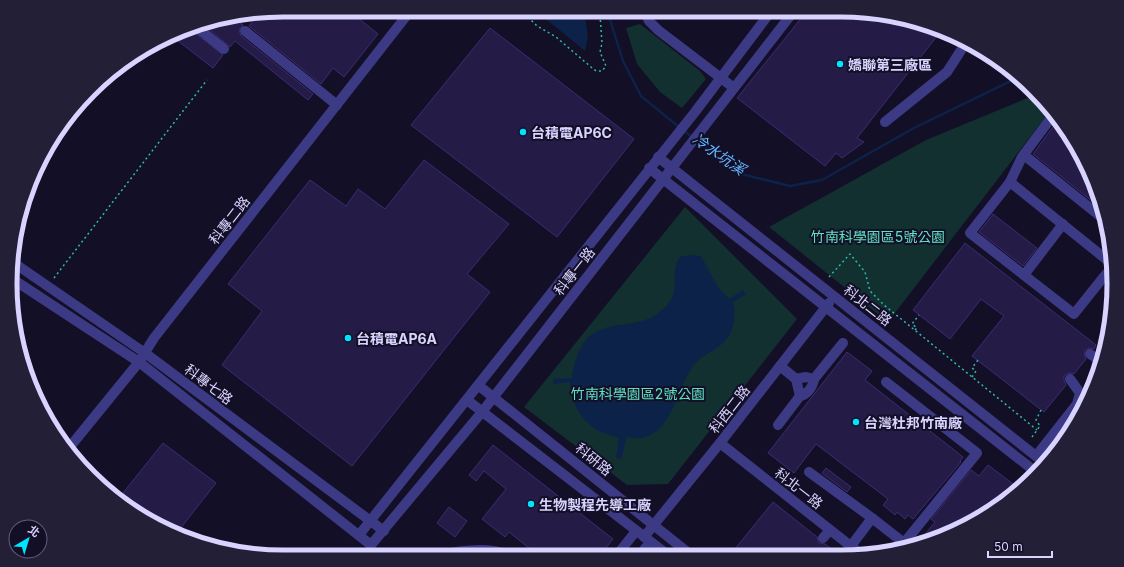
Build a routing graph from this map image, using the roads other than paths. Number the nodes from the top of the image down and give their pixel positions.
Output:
1 (406, 17) edge
2 (647, 17) edge
3 (767, 17) edge
4 (789, 17) edge
5 (201, 30) edge
6 (245, 31) dead end
7 (963, 47) edge
8 (224, 49) dead end
9 (721, 78) junction
10 (734, 88) junction
11 (337, 105) junction
12 (1050, 119) edge
13 (885, 122) dead end
14 (1024, 155) junction
15 (658, 156) junction
16 (649, 168) junction
17 (672, 168) junction
18 (663, 180) junction
19 (1010, 182) junction
20 (1098, 214) edge
21 (1063, 224) junction
22 (1106, 259) edge
23 (18, 266) edge
24 (1106, 274) edge
25 (1024, 275) junction
26 (17, 282) edge
27 (834, 297) junction
28 (825, 307) junction
29 (843, 343) dead end
30 (145, 353) junction
31 (1090, 354) dead end
32 (1096, 358) edge
33 (139, 362) junction
34 (780, 366) junction
35 (796, 379) junction
36 (814, 379) junction
37 (1070, 379) dead end
38 (886, 382) dead end
39 (478, 385) junction
40 (800, 396) junction
41 (494, 397) junction
42 (467, 400) junction
43 (482, 412) junction
44 (778, 425) dead end
45 (720, 443) junction
46 (71, 445) edge
47 (1036, 456) junction
48 (1040, 460) edge
49 (1032, 469) edge
50 (809, 472) dead end
51 (872, 518) junction
52 (370, 521) junction
53 (653, 525) junction
54 (830, 530) junction
55 (384, 531) junction
56 (359, 535) junction
57 (644, 537) junction
58 (823, 538) dead end
59 (903, 542) edge
60 (905, 542) edge
61 (371, 545) joint
62 (851, 546) junction
63 (855, 549) edge
64 (624, 550) edge
65 (641, 550) edge
66 (661, 550) edge
67 (685, 550) edge

1 - 11 street, 科專二路
2 - 9 street
3 - 9 street, 科專一路
4 - 10 street, 科專一路
5 - 8 street
6 - 11 street
7 - 13 street
9 - 10 street
9 - 15 street, 科專一路
10 - 17 street, 科專一路
11 - 30 street, 科專二路
12 - 14 street
14 - 19 street
14 - 20 street
15 - 16 street, 科專一路
15 - 17 street, 科北二路
16 - 18 street, 科北二路
16 - 39 street, 科專一路
17 - 18 street, 科專一路
17 - 27 street, 科北二路
18 - 28 street, 科北二路
18 - 41 street, 科專一路
19 - 21 street
19 - 25 street
21 - 22 street
21 - 25 street
23 - 30 street, 科專七路
24 - 25 street
26 - 33 street, 科專七路
27 - 28 street, 科西二路
27 - 47 street, 科北二路
28 - 34 street, 科西二路
28 - 49 street, 科北二路
29 - 36 street
30 - 33 street, 科專二路
30 - 52 street, 科專七路
31 - 32 street
33 - 46 street, 科專二路
33 - 56 street, 科專七路
34 - 35 street
34 - 45 street, 科西二路
35 - 36 street
35 - 40 street
36 - 40 street
37 - 47 street
38 - 60 street
39 - 41 street, 科研路
39 - 42 street, 科專一路
40 - 44 street
41 - 43 street, 科專一路
41 - 53 street, 科研路
42 - 43 street
42 - 52 street, 科專一路
43 - 55 street, 科專一路
43 - 57 street
45 - 53 street, 科西二路
45 - 54 street, 科北一路
47 - 48 street, 科北二路
50 - 51 street
51 - 59 street
51 - 62 street
52 - 55 street, 科專七路
52 - 56 street, 科專一路
53 - 57 street, 科西二路
53 - 67 street, 科研路
54 - 58 street
54 - 62 street, 科北一路
55 - 61 street, 科專一路
56 - 61 street, 科專七路
57 - 64 street
57 - 65 street
57 - 66 street
62 - 63 street, 科北一路

